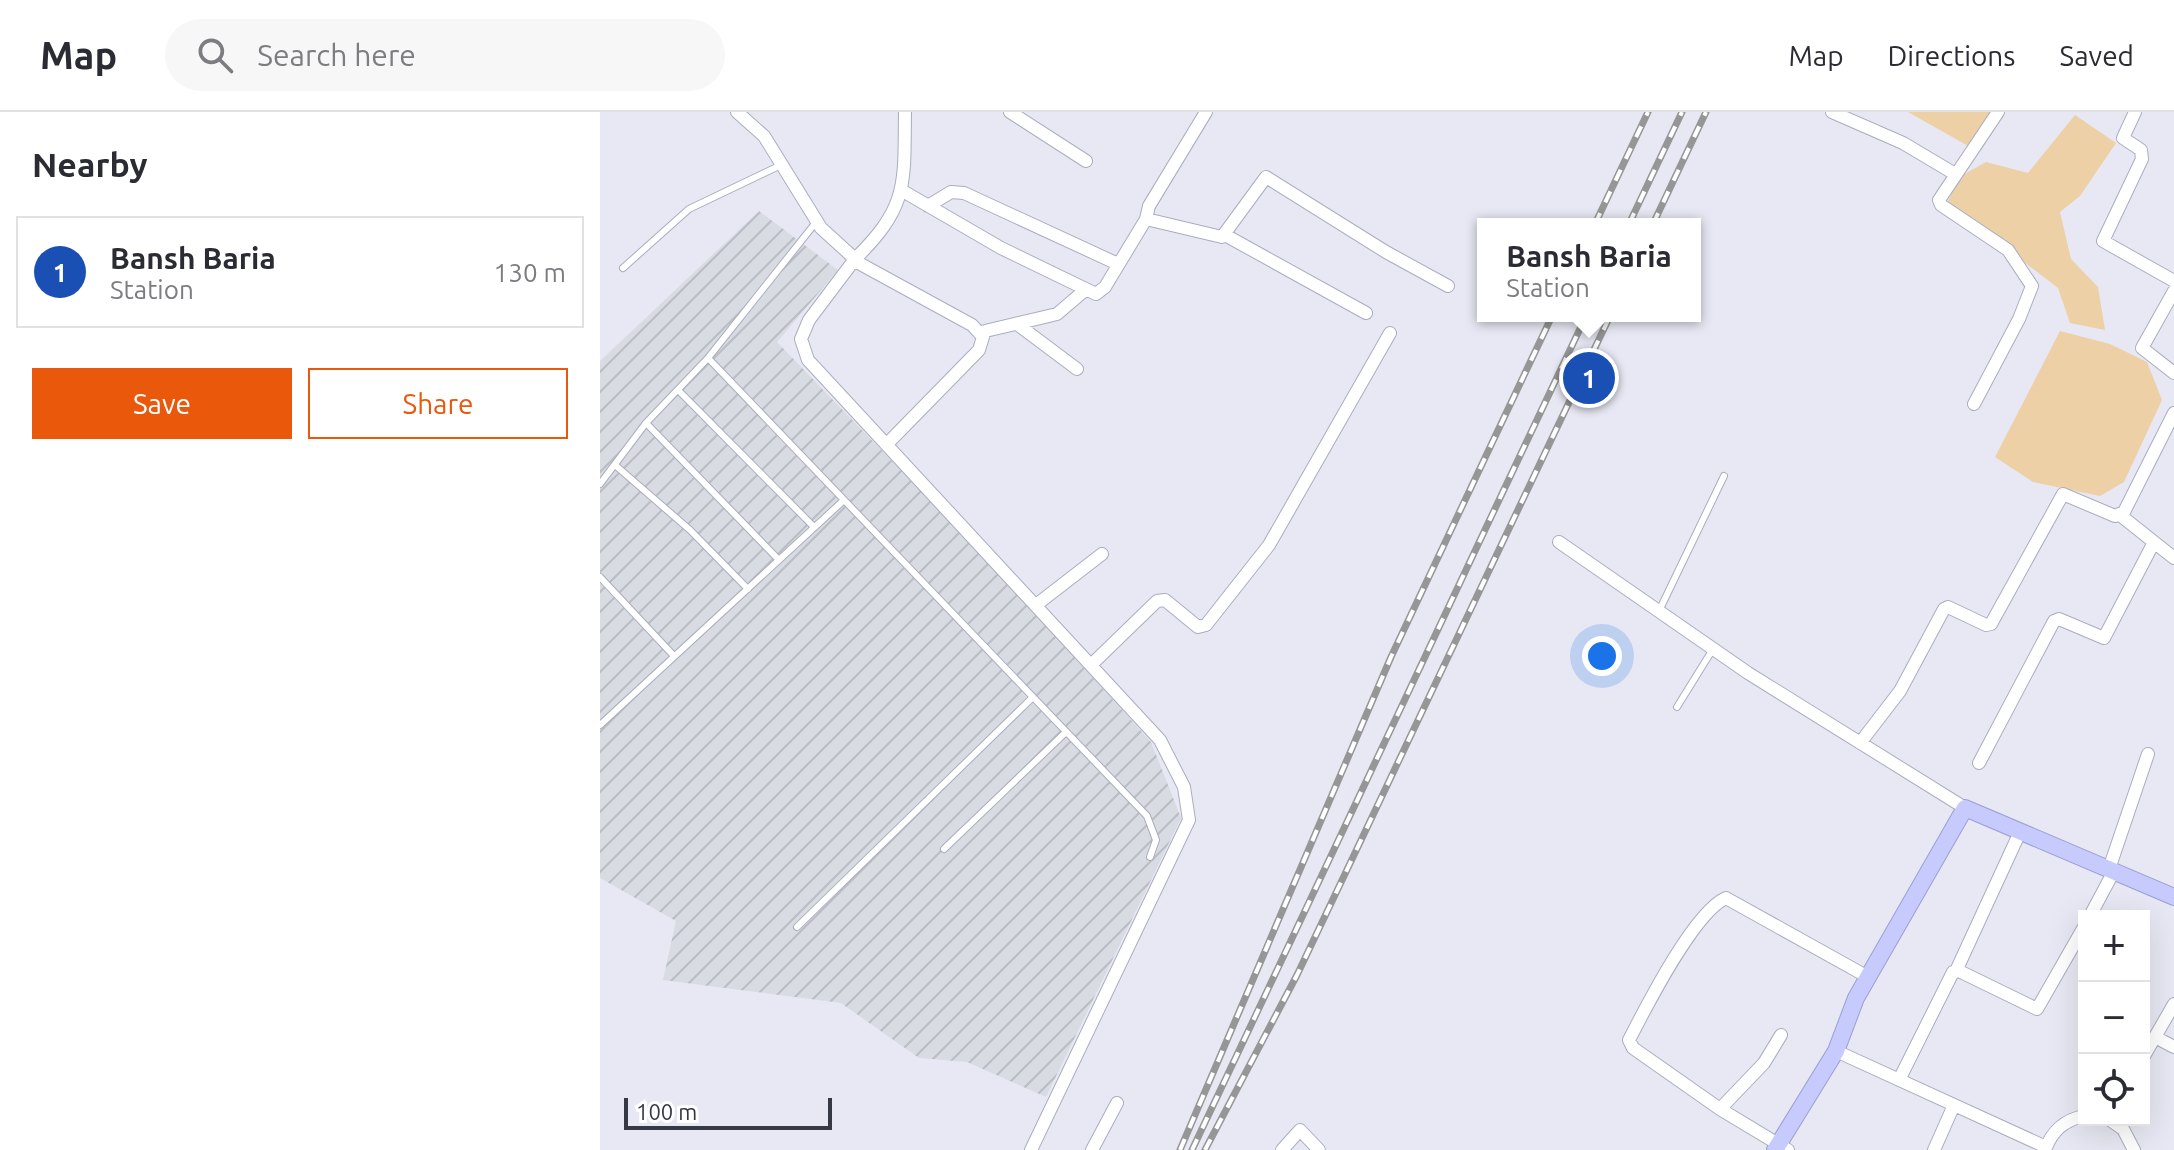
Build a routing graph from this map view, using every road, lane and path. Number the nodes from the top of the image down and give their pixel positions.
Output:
1 (737, 112) edge
2 (905, 112) edge
3 (1010, 112) edge
4 (1206, 112) edge
5 (1832, 112) edge
6 (1998, 112) edge
7 (2135, 112) edge
8 (1086, 161) dead end
9 (781, 165) junction
10 (1955, 174) junction
11 (901, 190) junction
12 (928, 206) junction
13 (1146, 219) junction
14 (817, 221) junction
15 (1225, 235) junction
16 (855, 260) junction
17 (1118, 264) junction
18 (623, 268) dead end
19 (2174, 281) edge
20 (1448, 286) dead end
21 (1084, 291) junction
22 (2174, 291) edge
23 (1366, 313) dead end
24 (1017, 324) junction
25 (981, 332) junction
26 (1390, 333) dead end
27 (708, 358) junction
28 (1077, 369) dead end
29 (2174, 373) edge
30 (678, 390) junction
31 (1974, 404) dead end
32 (2174, 413) edge
33 (646, 423) junction
34 (887, 444) junction
35 (615, 465) junction
36 (1724, 476) dead end
37 (600, 484) edge
38 (844, 500) junction
39 (2120, 515) junction
40 (814, 527) junction
41 (1559, 542) dead end
42 (2153, 544) junction
43 (1102, 554) dead end
44 (2174, 558) edge
45 (779, 560) junction
46 (600, 577) edge
47 (748, 589) junction
48 (1036, 605) junction
49 (1659, 611) junction
50 (1713, 649) junction
51 (674, 656) junction
52 (1091, 665) junction
53 (1033, 697) junction
54 (1677, 707) dead end
55 (600, 713) edge
56 (603, 722) edge
57 (1066, 732) junction
58 (1860, 743) junction
59 (2148, 754) dead end
60 (1979, 763) dead end
61 (1965, 808) junction
62 (2020, 832) junction
63 (944, 849) dead end
64 (1150, 857) dead end
65 (2111, 870) junction
66 (2174, 897) edge
67 (2093, 910) edge
68 (797, 927) dead end
69 (2078, 937) edge
70 (1956, 971) junction
71 (1868, 977) junction
72 (2174, 1004) edge
73 (1781, 1035) dead end
74 (2155, 1037) junction
75 (2174, 1047) edge
76 (1836, 1051) junction
77 (2145, 1054) edge
78 (1899, 1080) junction
79 (1117, 1103) dead end
80 (1954, 1105) junction
81 (1720, 1109) junction
82 (2078, 1117) edge
83 (2119, 1126) edge
84 (1781, 1148) edge
85 (2046, 1148) edge
86 (1031, 1150) edge
87 (1092, 1150) edge
88 (1282, 1150) edge
89 (1319, 1150) edge
90 (1934, 1150) edge
91 (2134, 1150) edge

1 - 9 street
2 - 11 street
3 - 8 street
4 - 13 street
5 - 10 street
6 - 10 street
7 - 19 street
9 - 14 street
9 - 18 lane
10 - 31 street
11 - 12 street
11 - 16 street
12 - 17 street
12 - 21 street
13 - 15 street
13 - 17 street
14 - 16 street
14 - 27 lane
15 - 20 street
15 - 23 street
16 - 25 street
16 - 34 street
17 - 21 street
21 - 24 street
22 - 29 street
24 - 25 street
24 - 28 street
25 - 34 street
26 - 52 street
27 - 30 lane
27 - 38 lane
30 - 33 lane
30 - 40 lane
32 - 39 street
33 - 35 lane
33 - 45 lane
34 - 48 street
35 - 37 lane
35 - 47 lane
36 - 49 lane
38 - 40 lane
38 - 53 lane
39 - 42 street
39 - 58 street
40 - 45 lane
41 - 49 street
42 - 44 street
42 - 60 street
43 - 48 street
45 - 47 lane
46 - 51 lane
47 - 51 lane
48 - 52 street
49 - 50 street
50 - 54 lane
50 - 58 street
51 - 56 lane
52 - 86 street
53 - 57 lane
53 - 68 lane
55 - 56 lane
57 - 63 lane
57 - 64 lane
58 - 61 street
59 - 65 street
61 - 62 street
61 - 71 street
62 - 65 street
62 - 70 street
65 - 66 street
65 - 67 street
69 - 70 street
70 - 78 street
71 - 76 street
71 - 81 street
72 - 74 street
73 - 81 street
74 - 75 street
74 - 77 street
76 - 78 street
76 - 84 street
78 - 80 street
79 - 87 street
80 - 85 street
80 - 90 street
81 - 84 street
82 - 85 street
83 - 91 street
88 - 89 street

